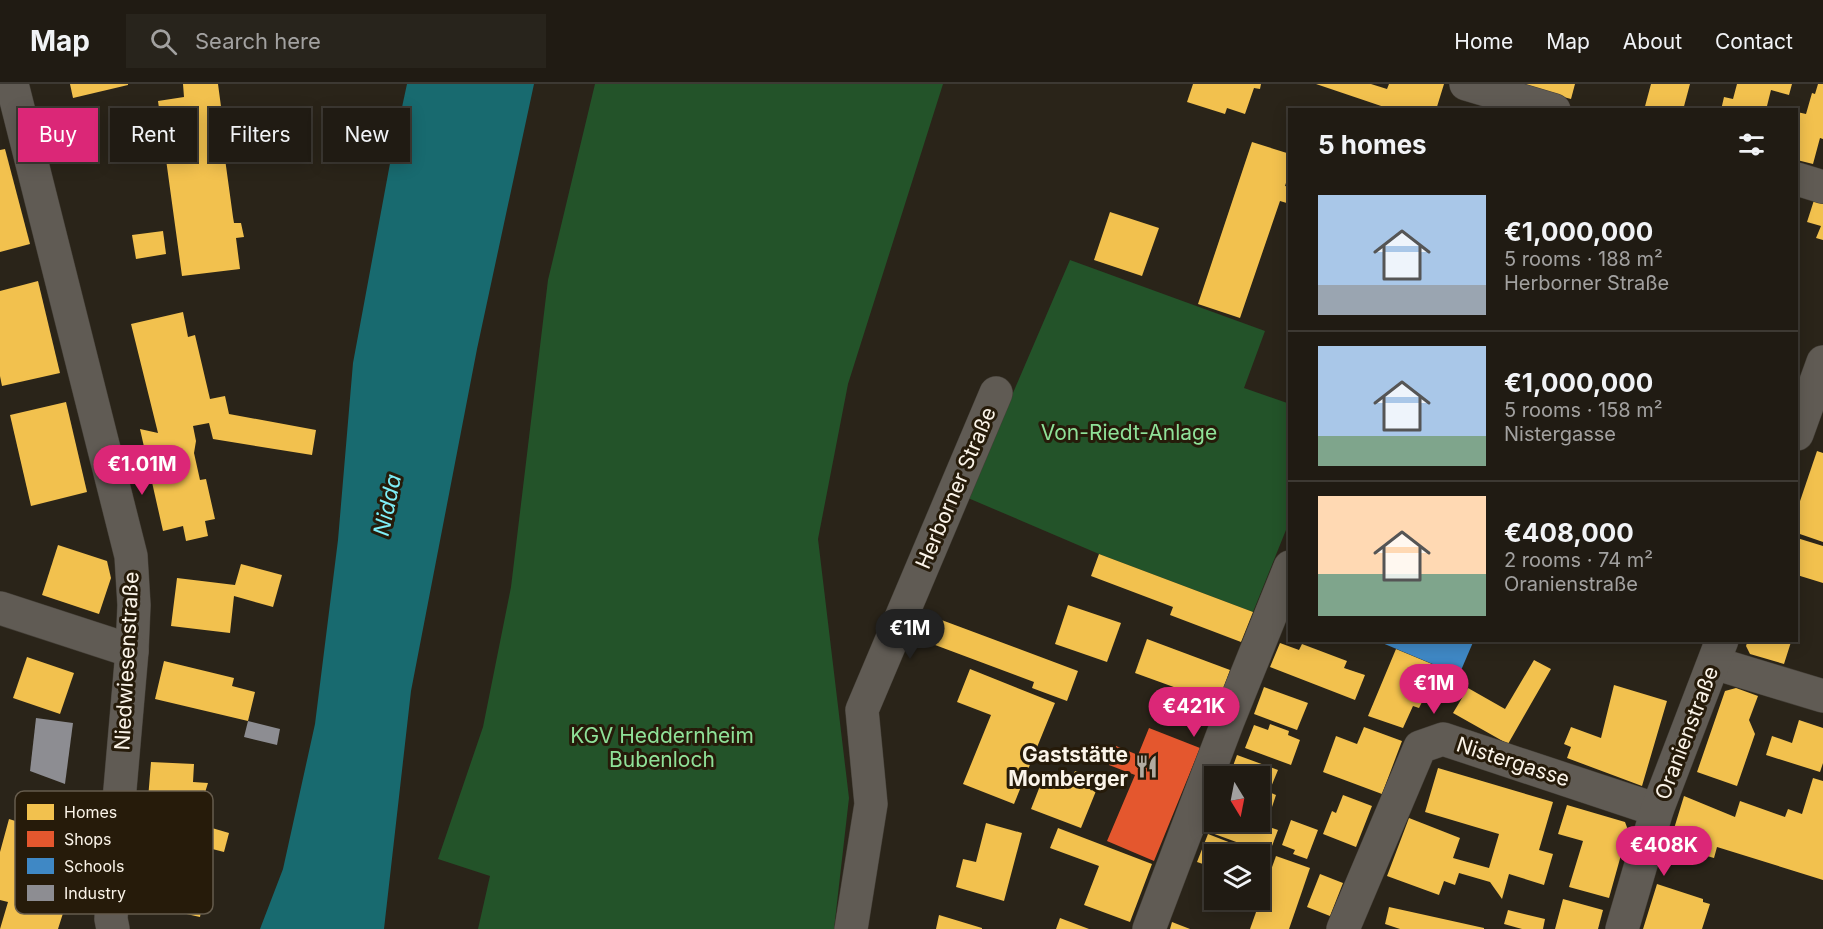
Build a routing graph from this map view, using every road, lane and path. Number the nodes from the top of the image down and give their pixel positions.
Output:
1 (12, 84) edge
2 (1465, 84) edge
3 (1458, 108) edge
4 (1547, 108) edge
5 (1798, 179) edge
6 (1823, 187) edge
7 (1823, 362) edge
8 (996, 393) dead end
9 (1798, 431) edge
10 (1288, 572) edge
11 (0, 608) edge
12 (132, 651) junction
13 (1718, 652) edge
14 (1823, 696) edge
15 (120, 791) edge
16 (1657, 810) junction
17 (111, 914) edge
18 (113, 929) edge
19 (850, 929) edge
20 (1149, 929) edge
21 (1343, 929) edge
22 (1622, 929) edge

1 - 12 street, Niedwiesenstraße
2 - 3 street
2 - 4 street
5 - 6 street
7 - 9 street
8 - 19 street, Herborner Straße
10 - 20 street
11 - 12 street
12 - 15 street, Niedwiesenstraße
13 - 14 street
13 - 16 street, Oranienstraße
16 - 21 street, Nistergasse
16 - 22 street, Oranienstraße
17 - 18 street, Niedwiesenstraße

